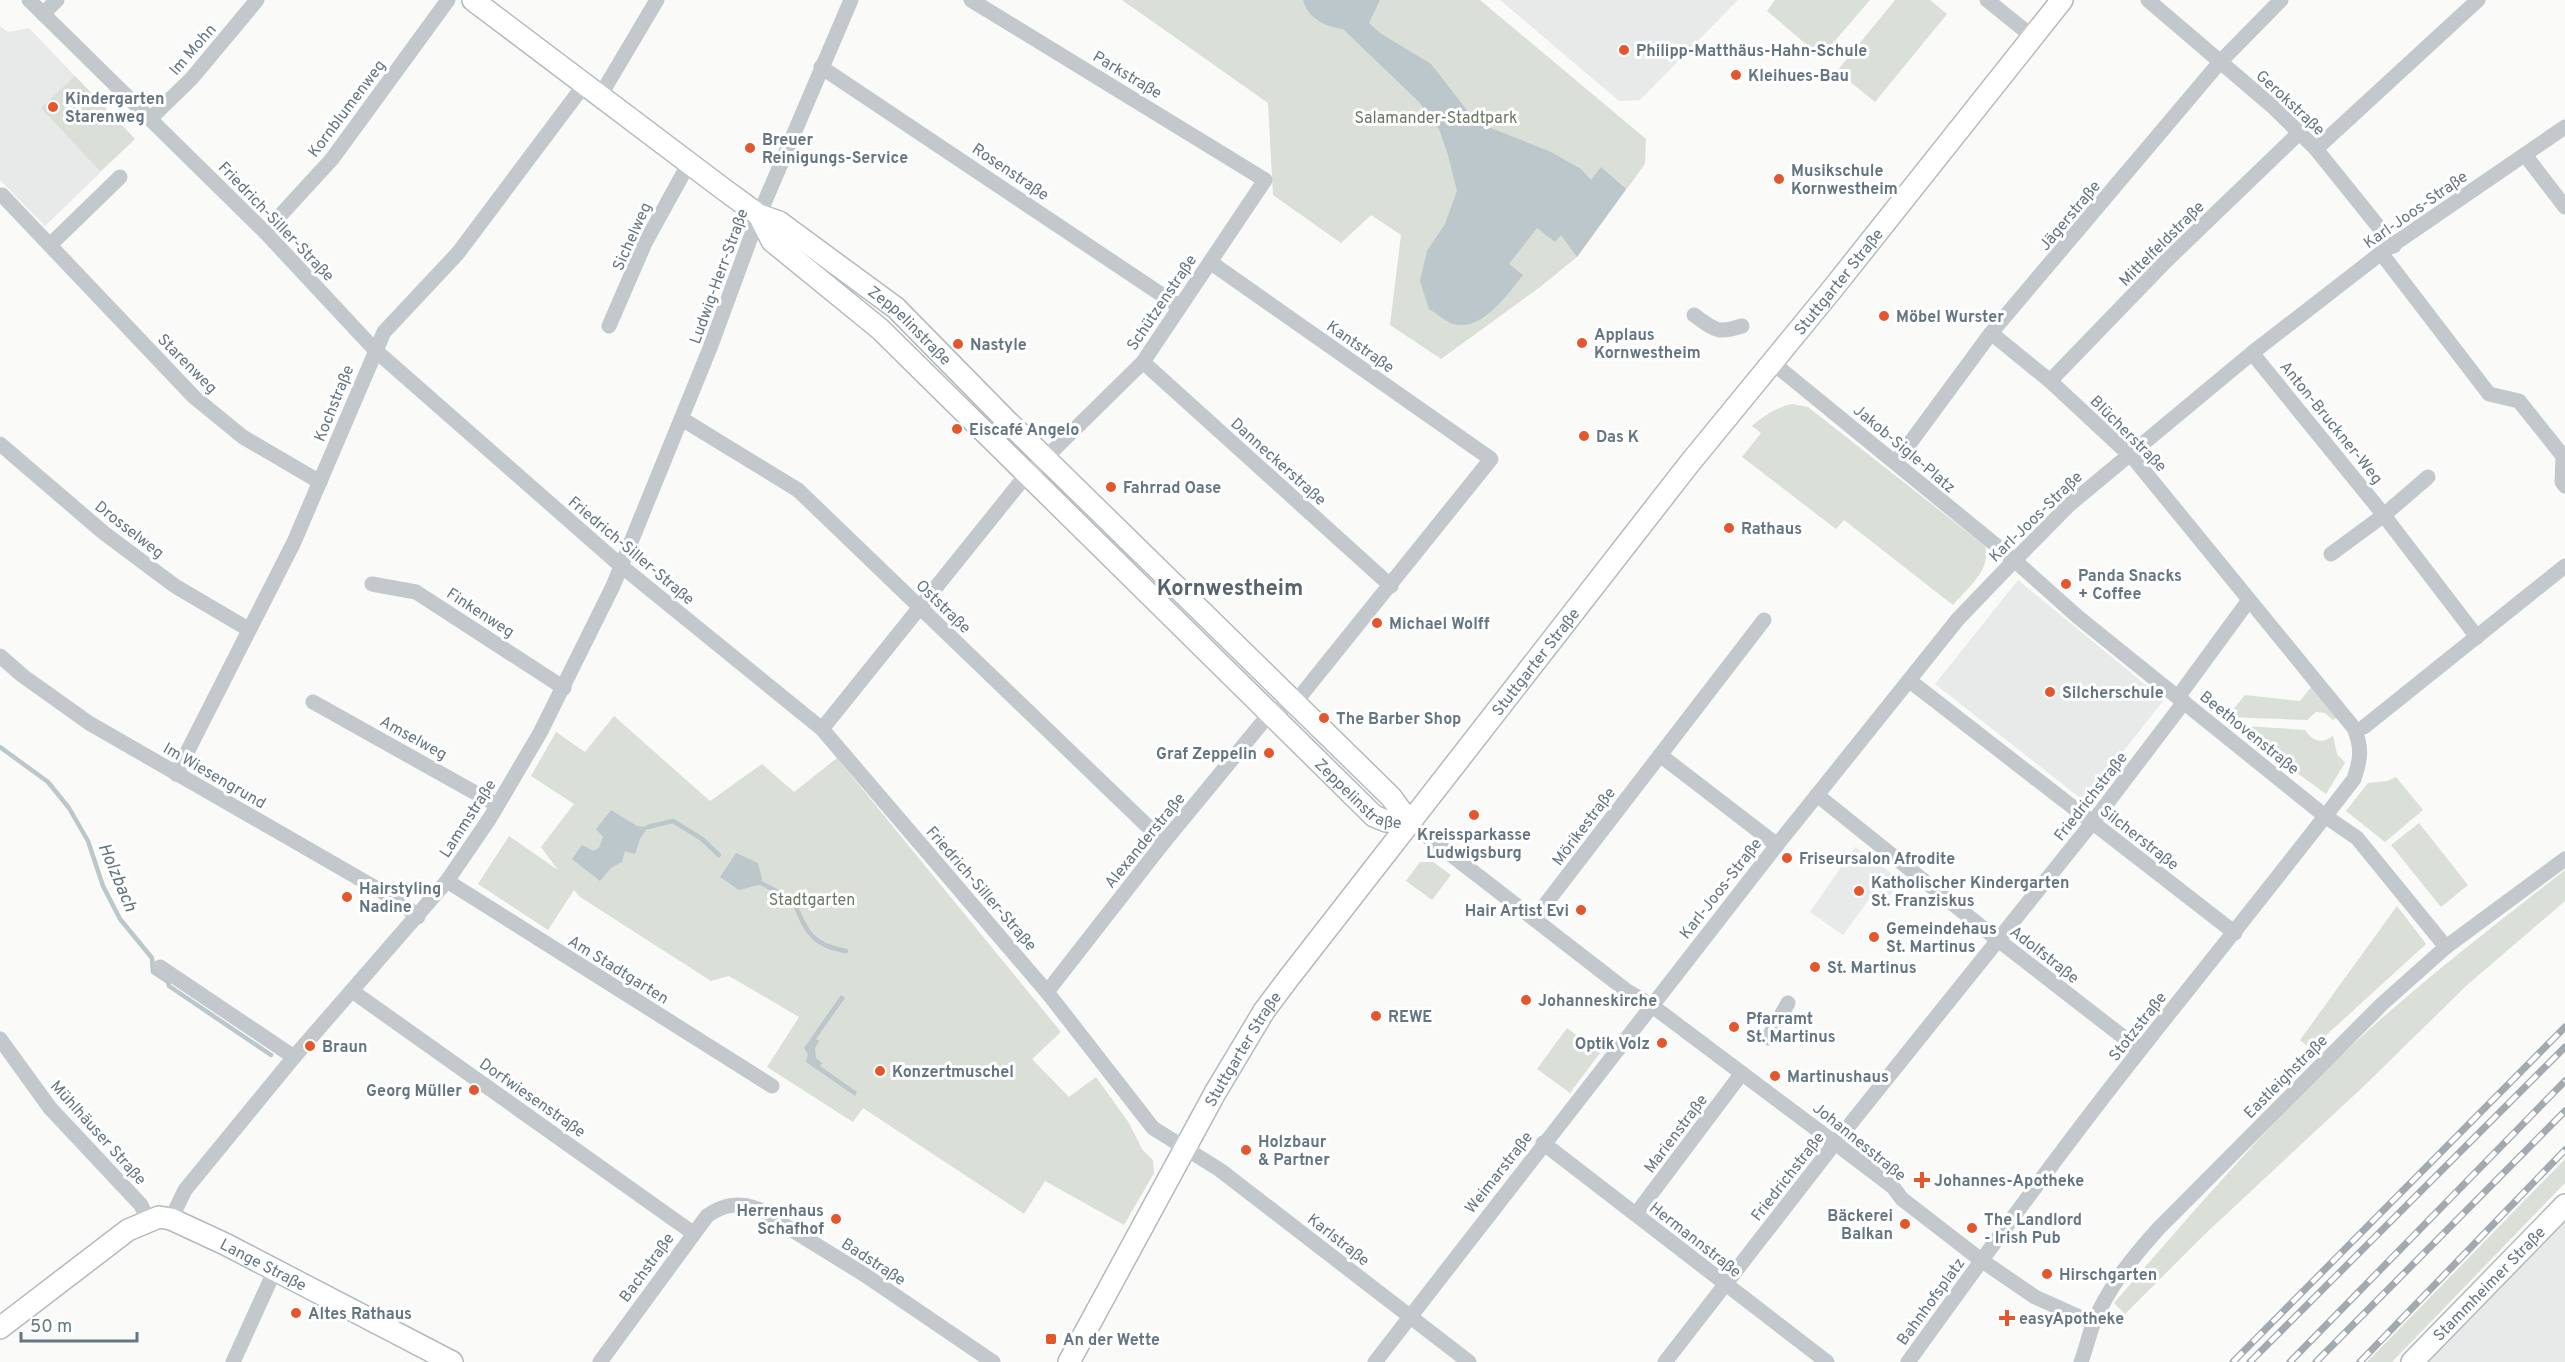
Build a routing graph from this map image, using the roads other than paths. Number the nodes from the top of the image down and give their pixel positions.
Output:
1 (28, 0) edge
2 (57, 0) edge
3 (257, 0) edge
4 (448, 0) edge
5 (475, 0) edge
6 (657, 0) edge
7 (851, 0) edge
8 (971, 0) edge
9 (1987, 0) edge
10 (2062, 0) edge
11 (2148, 0) edge
12 (2281, 0) edge
13 (2478, 0) edge
14 (43, 14) junction
15 (2033, 37) junction
16 (2220, 62) junction
17 (821, 67) junction
18 (592, 90) junction
19 (150, 119) junction
20 (2565, 127) edge
21 (2300, 133) junction
22 (2316, 149) junction
23 (2525, 155) junction
24 (689, 163) junction
25 (120, 177) dead end
26 (1265, 180) joint
27 (2, 195) dead end
28 (2565, 207) edge
29 (759, 215) junction
30 (265, 231) junction
31 (51, 244) junction
32 (2387, 250) junction
33 (1210, 262) junction
34 (1180, 307) junction
35 (1694, 315) dead end
36 (609, 326) dead end
37 (1742, 326) dead end
38 (1991, 333) junction
39 (375, 350) junction
40 (2252, 352) junction
41 (1143, 363) junction
42 (1773, 363) junction
43 (2050, 381) junction
44 (682, 419) junction
45 (0, 444) edge
46 (2130, 455) junction
47 (1045, 457) junction
48 (1896, 462) junction
49 (1029, 474) junction
50 (2428, 477) dead end
51 (320, 482) junction
52 (2565, 486) edge
53 (2384, 515) junction
54 (2331, 554) dead end
55 (2014, 560) junction
56 (620, 565) junction
57 (2565, 566) edge
58 (372, 584) dead end
59 (1391, 586) junction
60 (2248, 600) junction
61 (919, 608) junction
62 (1764, 620) dead end
63 (248, 629) junction
64 (2477, 637) junction
65 (0, 656) edge
66 (1910, 681) junction
67 (564, 688) junction
68 (2181, 699) junction
69 (313, 702) dead end
70 (1294, 704) junction
71 (1271, 712) junction
72 (2364, 727) dead end
73 (822, 729) junction
74 (1660, 755) junction
75 (176, 774) junction
76 (1817, 795) junction
77 (497, 805) junction
78 (2325, 816) junction
79 (1410, 823) junction
80 (2092, 823) junction
81 (1164, 842) junction
82 (1777, 845) junction
83 (2565, 859) edge
84 (447, 881) junction
85 (418, 917) junction
86 (1534, 919) junction
87 (2235, 933) junction
88 (1998, 940) junction
89 (2446, 947) junction
90 (160, 967) dead end
91 (352, 991) junction
92 (1047, 992) junction
93 (1788, 1003) dead end
94 (1651, 1005) junction
95 (1768, 1038) dead end
96 (0, 1039) edge
97 (2140, 1050) junction
98 (294, 1057) junction
99 (1742, 1073) junction
100 (772, 1086) dead end
101 (1543, 1143) junction
102 (1835, 1143) junction
103 (1185, 1149) junction
104 (730, 1204) joint
105 (2565, 1205) edge
106 (1636, 1214) junction
107 (171, 1219) junction
108 (148, 1220) junction
109 (693, 1233) junction
110 (1981, 1260) junction
111 (275, 1270) junction
112 (1725, 1285) junction
113 (1410, 1317) junction
114 (2094, 1323) junction
115 (0, 1328) edge
116 (233, 1362) edge
117 (452, 1362) edge
118 (600, 1362) edge
119 (993, 1362) edge
120 (1069, 1362) edge
121 (1375, 1362) edge
122 (1469, 1362) edge
123 (1665, 1362) edge
124 (1827, 1362) edge
125 (1908, 1362) edge
126 (2082, 1362) edge
127 (2412, 1362) edge

1 - 14 street, Friedrich-Siller-Straße
2 - 14 street
3 - 19 street, Im Mohn
4 - 30 street, Kornblumenweg
5 - 18 main road, Zeppelinstraße
6 - 18 street, Kochstraße
7 - 17 street, Ludwig-Herr-Straße
8 - 26 street, Parkstraße
9 - 15 street
10 - 15 main road, Stuttgarter Straße
11 - 16 street, Gerokstraße
12 - 16 street, Jägerstraße
13 - 22 street
14 - 19 street, Friedrich-Siller-Straße
15 - 42 main road, Stuttgarter Straße
16 - 21 street, Gerokstraße
16 - 38 street, Jägerstraße
17 - 29 street, Ludwig-Herr-Straße
17 - 34 street, Rosenstraße
18 - 24 main road, Zeppelinstraße
18 - 39 street, Kochstraße
19 - 30 street, Friedrich-Siller-Straße
20 - 23 street, Karl-Joos-Straße
21 - 22 street, Gerokstraße
21 - 43 street, Mittelfeldstraße
22 - 32 street, Gerokstraße
23 - 28 street
23 - 32 street, Karl-Joos-Straße
24 - 29 main road, Zeppelinstraße
24 - 36 street, Sichelweg
25 - 31 street
26 - 33 street, Schützenstraße
27 - 31 street, Starenweg
29 - 44 street, Ludwig-Herr-Straße
29 - 47 main road, Zeppelinstraße
29 - 49 main road, Zeppelinstraße
30 - 39 street, Friedrich-Siller-Straße
31 - 51 street, Starenweg
32 - 40 street, Karl-Joos-Straße
32 - 52 street, Gerokstraße
33 - 34 street, Schützenstraße
33 - 59 street, Kantstraße
34 - 41 street, Schützenstraße
35 - 37 street
38 - 43 street, Blücherstraße
38 - 48 street, Jägerstraße
39 - 51 street, Kochstraße
39 - 56 street, Friedrich-Siller-Straße
40 - 46 street, Karl-Joos-Straße
40 - 53 street, Anton-Bruckner-Weg
41 - 47 street, Schützenstraße
41 - 59 street, Danneckerstraße
42 - 48 street, Jakob-Sigle-Platz
42 - 79 main road, Stuttgarter Straße
43 - 46 street, Blücherstraße
44 - 56 street, Ludwig-Herr-Straße
44 - 61 street, Oststraße
45 - 63 street, Drosselweg
46 - 55 street, Karl-Joos-Straße
46 - 60 street, Blücherstraße
47 - 49 street
47 - 70 main road, Zeppelinstraße
48 - 55 street, Jakob-Sigle-Platz
49 - 61 street
49 - 71 main road, Zeppelinstraße
50 - 53 street
51 - 63 street, Kochstraße
53 - 54 street
53 - 64 street, Anton-Bruckner-Weg
55 - 66 street, Karl-Joos-Straße
55 - 68 street, Beethovenstraße
56 - 67 street, Lammstraße
56 - 73 street, Friedrich-Siller-Straße
57 - 64 street
58 - 67 street, Finkenweg
59 - 70 street
60 - 68 street, Friedrichstraße
60 - 78 street, Blücherstraße
61 - 73 street
61 - 81 street, Oststraße
62 - 74 street, Mörikestraße
63 - 75 street, Kochstraße
64 - 72 street
65 - 75 street, Im Wiesengrund
66 - 76 street, Karl-Joos-Straße
66 - 80 street, Silcherstraße
67 - 77 street, Lammstraße
68 - 78 street, Beethovenstraße
68 - 80 street, Friedrichstraße
69 - 77 street, Amselweg
70 - 71 street
70 - 79 main road, Zeppelinstraße
71 - 79 main road, Zeppelinstraße
71 - 81 street, Alexanderstraße
73 - 92 street, Friedrich-Siller-Straße
74 - 82 street
74 - 86 street, Mörikestraße
75 - 85 street, Im Wiesengrund
76 - 82 street, Karl-Joos-Straße
76 - 88 street, Adolfstraße
77 - 84 street, Lammstraße
78 - 87 street, Stotzstraße
78 - 89 street, Beethovenstraße
79 - 86 street, Johannesstraße
79 - 103 main road, Stuttgarter Straße
80 - 87 street, Silcherstraße
80 - 88 street, Friedrichstraße
81 - 92 street, Alexanderstraße
82 - 94 street, Karl-Joos-Straße
83 - 89 street, Eastleighstraße
84 - 85 street, Lammstraße
84 - 100 street, Am Stadtgarten
85 - 91 street, Lammstraße
86 - 94 street, Johannesstraße
87 - 97 street, Stotzstraße
88 - 97 street, Adolfstraße
88 - 102 street, Friedrichstraße
89 - 114 street, Eastleighstraße
90 - 98 street
91 - 98 street, Lammstraße
91 - 109 street, Dorfwiesenstraße
92 - 103 street, Friedrich-Siller-Straße
93 - 95 street
94 - 99 street, Johannesstraße
94 - 101 street, Weimarstraße
96 - 108 street, Mühlhäuser Straße
97 - 110 street, Stotzstraße
98 - 107 street, Lammstraße
99 - 102 street, Johannesstraße
99 - 106 street, Marienstraße
101 - 106 street, Hermannstraße
101 - 113 street, Weimarstraße
102 - 110 street, Johannesstraße
102 - 112 street, Friedrichstraße
103 - 113 street, Karlstraße
103 - 120 main road, Stuttgarter Straße
104 - 109 street, Bachstraße
104 - 119 street, Badstraße
105 - 127 main road, Stammheimer Straße
106 - 112 street, Hermannstraße
107 - 108 main road
107 - 111 main road, Lange Straße
108 - 115 main road
109 - 118 street, Bachstraße
110 - 114 street, Johannesstraße
110 - 125 street, Bahnhofsplatz
111 - 116 street
111 - 117 main road, Lange Straße
112 - 123 street, Friedrichstraße
112 - 124 street, Hermannstraße
113 - 121 street, Weimarstraße
113 - 122 street, Karlstraße
114 - 126 street, Eastleighstraße

